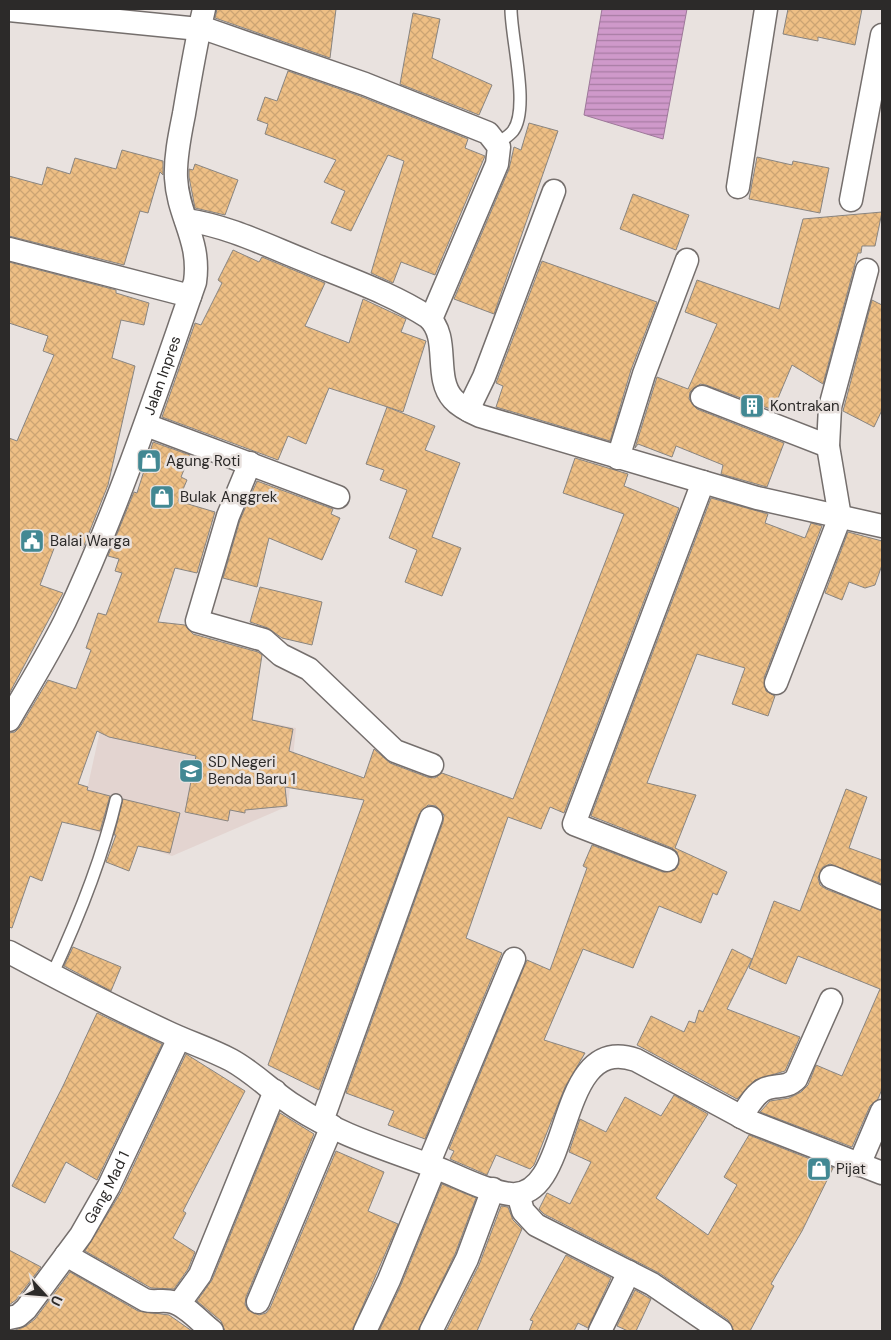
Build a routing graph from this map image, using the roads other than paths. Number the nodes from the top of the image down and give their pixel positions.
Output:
1 (511, 9) edge
2 (766, 9) edge
3 (9, 10) edge
4 (202, 19) edge
5 (882, 35) edge
6 (498, 143) junction
7 (738, 187) dead end
8 (554, 191) dead end
9 (851, 200) dead end
10 (186, 220) junction
11 (9, 249) edge
12 (687, 260) dead end
13 (866, 270) dead end
14 (190, 296) junction
15 (431, 319) junction
16 (702, 397) dead end
17 (468, 410) junction
18 (146, 425) junction
19 (828, 446) junction
20 (618, 458) junction
21 (250, 463) junction
22 (703, 482) junction
23 (338, 497) dead end
24 (840, 517) junction
25 (882, 526) edge
26 (776, 683) dead end
27 (9, 720) edge
28 (432, 765) dead end
29 (116, 800) dead end
30 (431, 818) dead end
31 (667, 860) dead end
32 (831, 878) dead end
33 (882, 898) edge
34 (9, 952) edge
35 (514, 959) dead end
36 (52, 975) junction
37 (831, 1000) dead end
38 (179, 1038) junction
39 (275, 1091) junction
40 (882, 1111) edge
41 (741, 1117) junction
42 (327, 1124) junction
43 (859, 1164) junction
44 (432, 1166) junction
45 (882, 1173) edge
46 (493, 1189) junction
47 (518, 1194) junction
48 (66, 1255) junction
49 (629, 1272) junction
50 (258, 1302) dead end
51 (179, 1304) junction
52 (9, 1318) edge
53 (212, 1331) edge
54 (366, 1331) edge
55 (431, 1331) edge
56 (600, 1331) edge
57 (721, 1331) edge

1 - 6 lane
2 - 7 street
3 - 4 street
4 - 6 street
4 - 10 street, Jalan Inpres
5 - 9 street
6 - 15 street
8 - 17 street
10 - 14 street, Jalan Inpres
10 - 15 street
11 - 14 street
12 - 20 street
13 - 19 street
14 - 18 street, Jalan Inpres
15 - 17 street
16 - 19 street
17 - 20 street
18 - 21 street
18 - 27 street, Jalan Inpres
19 - 24 street
20 - 22 street
21 - 23 street
21 - 28 street
22 - 24 street
22 - 31 street
24 - 25 street
24 - 26 street
29 - 36 lane
30 - 42 street
32 - 33 street
34 - 36 street
35 - 44 street
36 - 38 street
37 - 41 street
38 - 39 street
38 - 48 street, Gang Mad 1
39 - 42 street
39 - 51 street
40 - 43 street
41 - 43 street
41 - 47 street
42 - 44 street
42 - 50 street
43 - 45 street
44 - 46 street
44 - 54 street
46 - 47 street
46 - 55 street
47 - 49 street
48 - 51 street
48 - 52 street, Gang Mad 1
49 - 56 street
49 - 57 street
51 - 53 street

